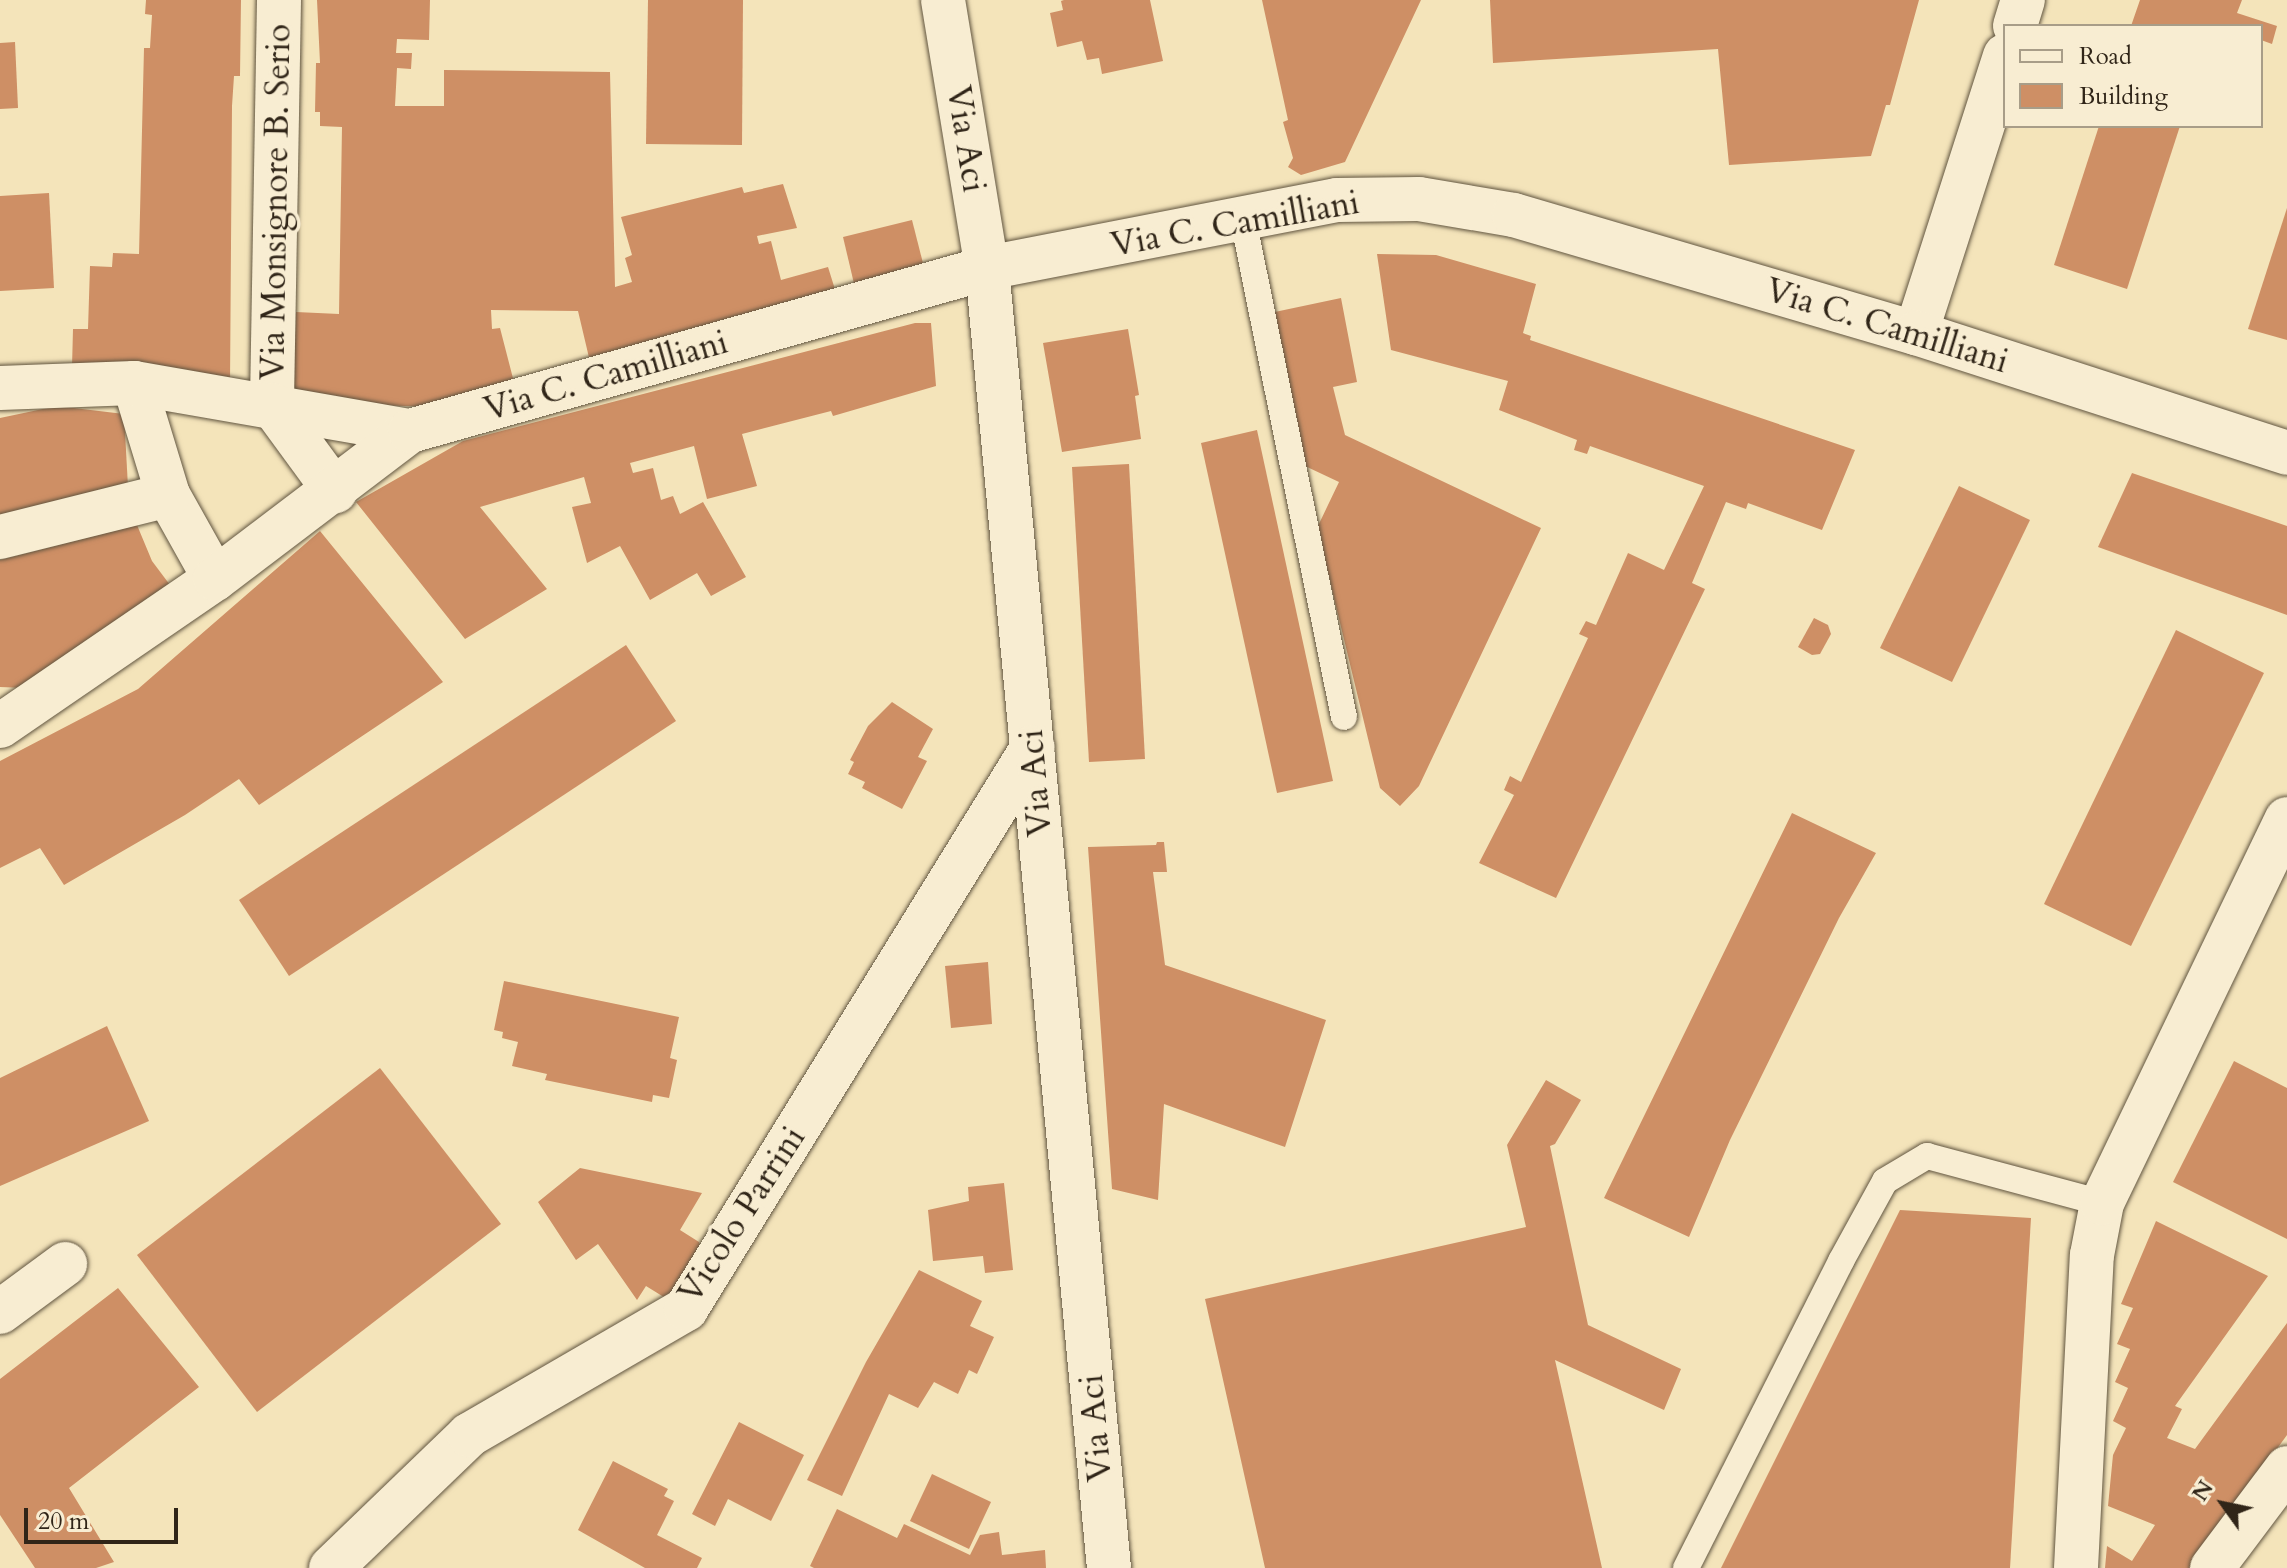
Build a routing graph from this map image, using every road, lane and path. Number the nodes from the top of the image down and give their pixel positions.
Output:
1 (279, 0) edge
2 (943, 0) edge
3 (2023, 0) edge
4 (2016, 24) edge
5 (2003, 62) edge
6 (1243, 219) junction
7 (987, 268) junction
8 (1916, 333) junction
9 (134, 383) junction
10 (0, 388) edge
11 (272, 405) junction
12 (410, 431) junction
13 (2287, 453) edge
14 (335, 491) junction
15 (168, 495) junction
16 (0, 537) edge
17 (215, 579) junction
18 (1344, 717) dead end
19 (1, 724) edge
20 (1033, 747) junction
21 (2287, 819) edge
22 (2102, 1203) junction
23 (65, 1264) dead end
24 (0, 1312) edge
25 (2287, 1468) edge
26 (331, 1568) edge
27 (1109, 1568) edge
28 (1686, 1568) edge
29 (2076, 1568) edge
30 (2212, 1568) edge

1 - 11 street, Via Monsignore B. Serio
2 - 7 street, Via Aci
3 - 4 street
5 - 8 street
6 - 7 street, Via C. Camilliani
6 - 8 street, Via C. Camilliani
6 - 18 lane
7 - 12 street, Via C. Camilliani
7 - 20 street, Via Aci
8 - 13 street, Via C. Camilliani
9 - 10 street
9 - 11 street
9 - 15 street
11 - 12 street
11 - 14 street
12 - 14 street
14 - 17 street
15 - 16 street
15 - 17 street
17 - 19 street
20 - 26 street, Vicolo Parrini
20 - 27 street, Via Aci
21 - 22 street
22 - 28 lane
22 - 29 street
23 - 24 street
25 - 30 street

